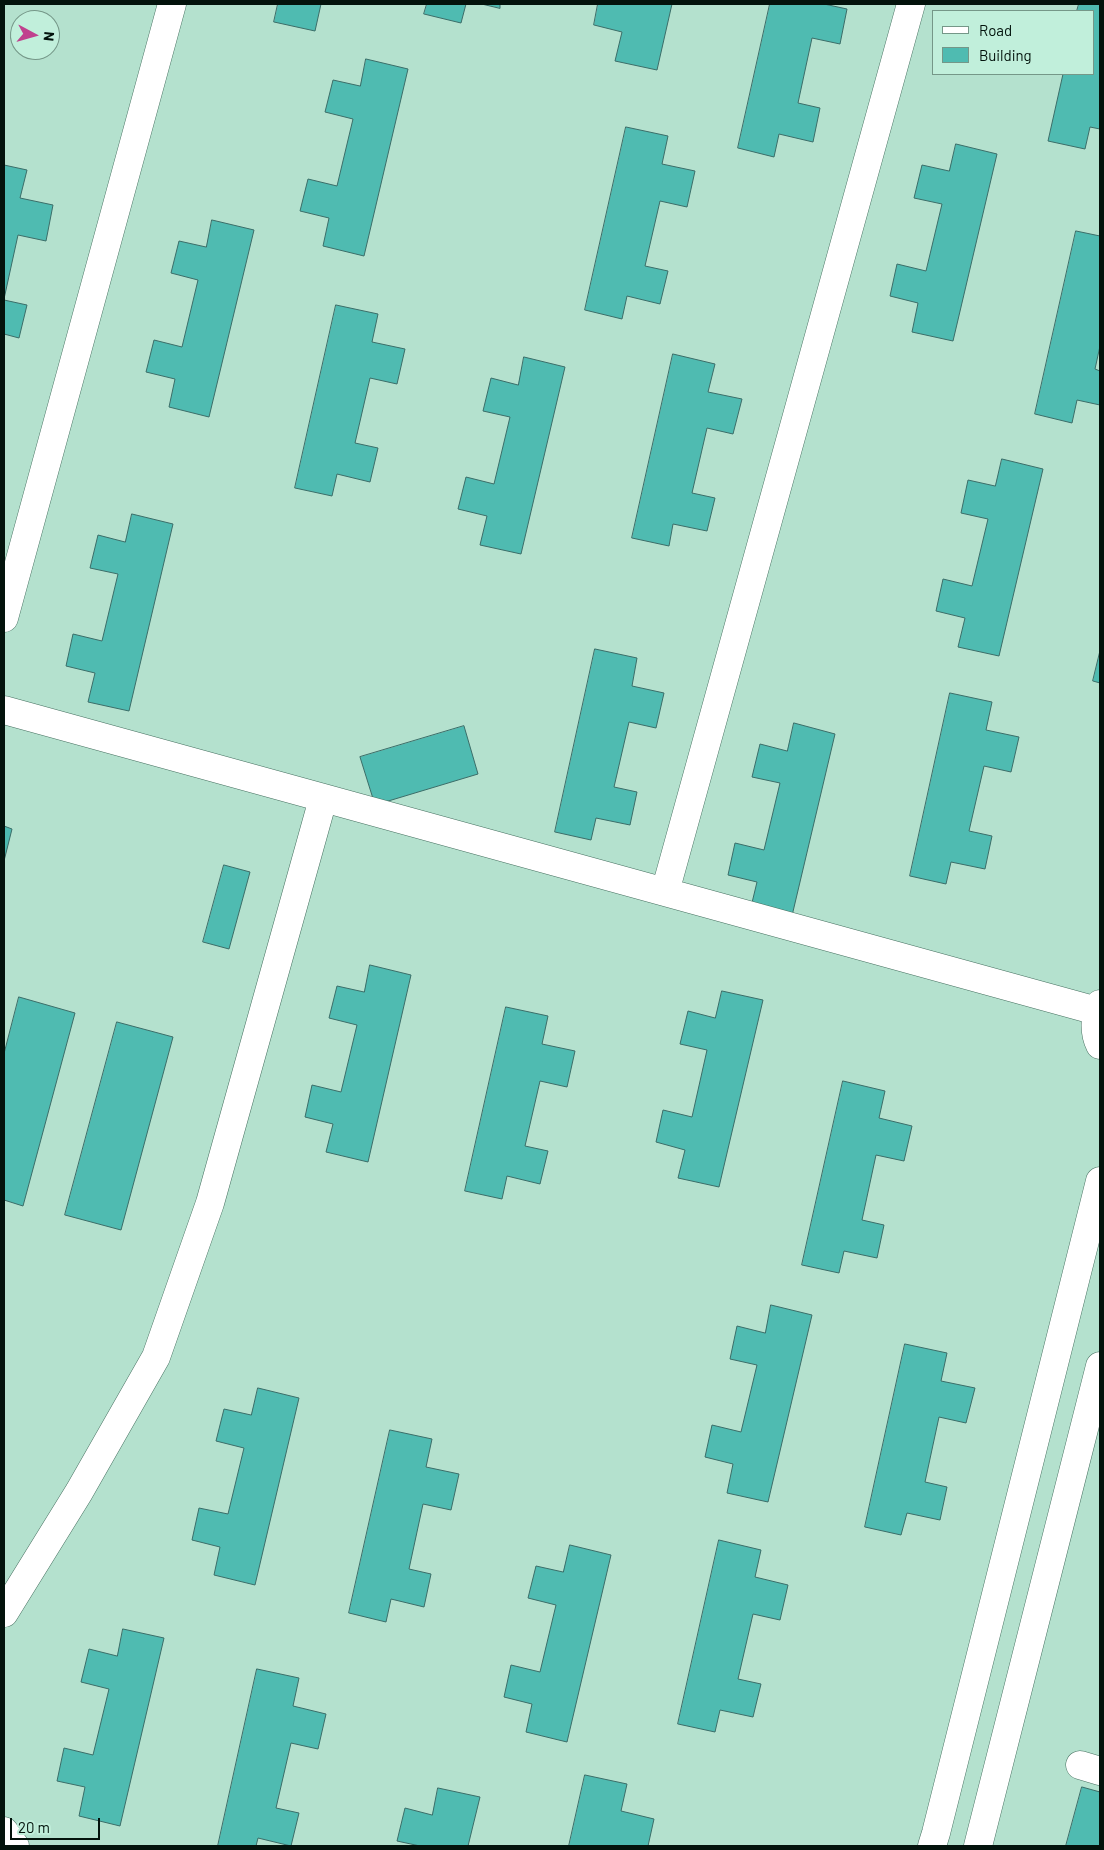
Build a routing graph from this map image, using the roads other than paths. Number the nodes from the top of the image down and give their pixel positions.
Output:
1 (172, 4) edge
2 (911, 4) edge
3 (4, 618) edge
4 (4, 710) edge
5 (323, 798) junction
6 (665, 892) junction
7 (1099, 1007) edge
8 (1100, 1046) edge
9 (1100, 1181) edge
10 (1100, 1366) edge
11 (4, 1612) edge
12 (4, 1831) edge
13 (15, 1846) edge
14 (932, 1846) edge
15 (978, 1846) edge

1 - 3 street
2 - 6 street
4 - 5 street
5 - 6 street
5 - 11 street
6 - 7 street
7 - 8 street
9 - 14 street
10 - 15 street
12 - 13 street

